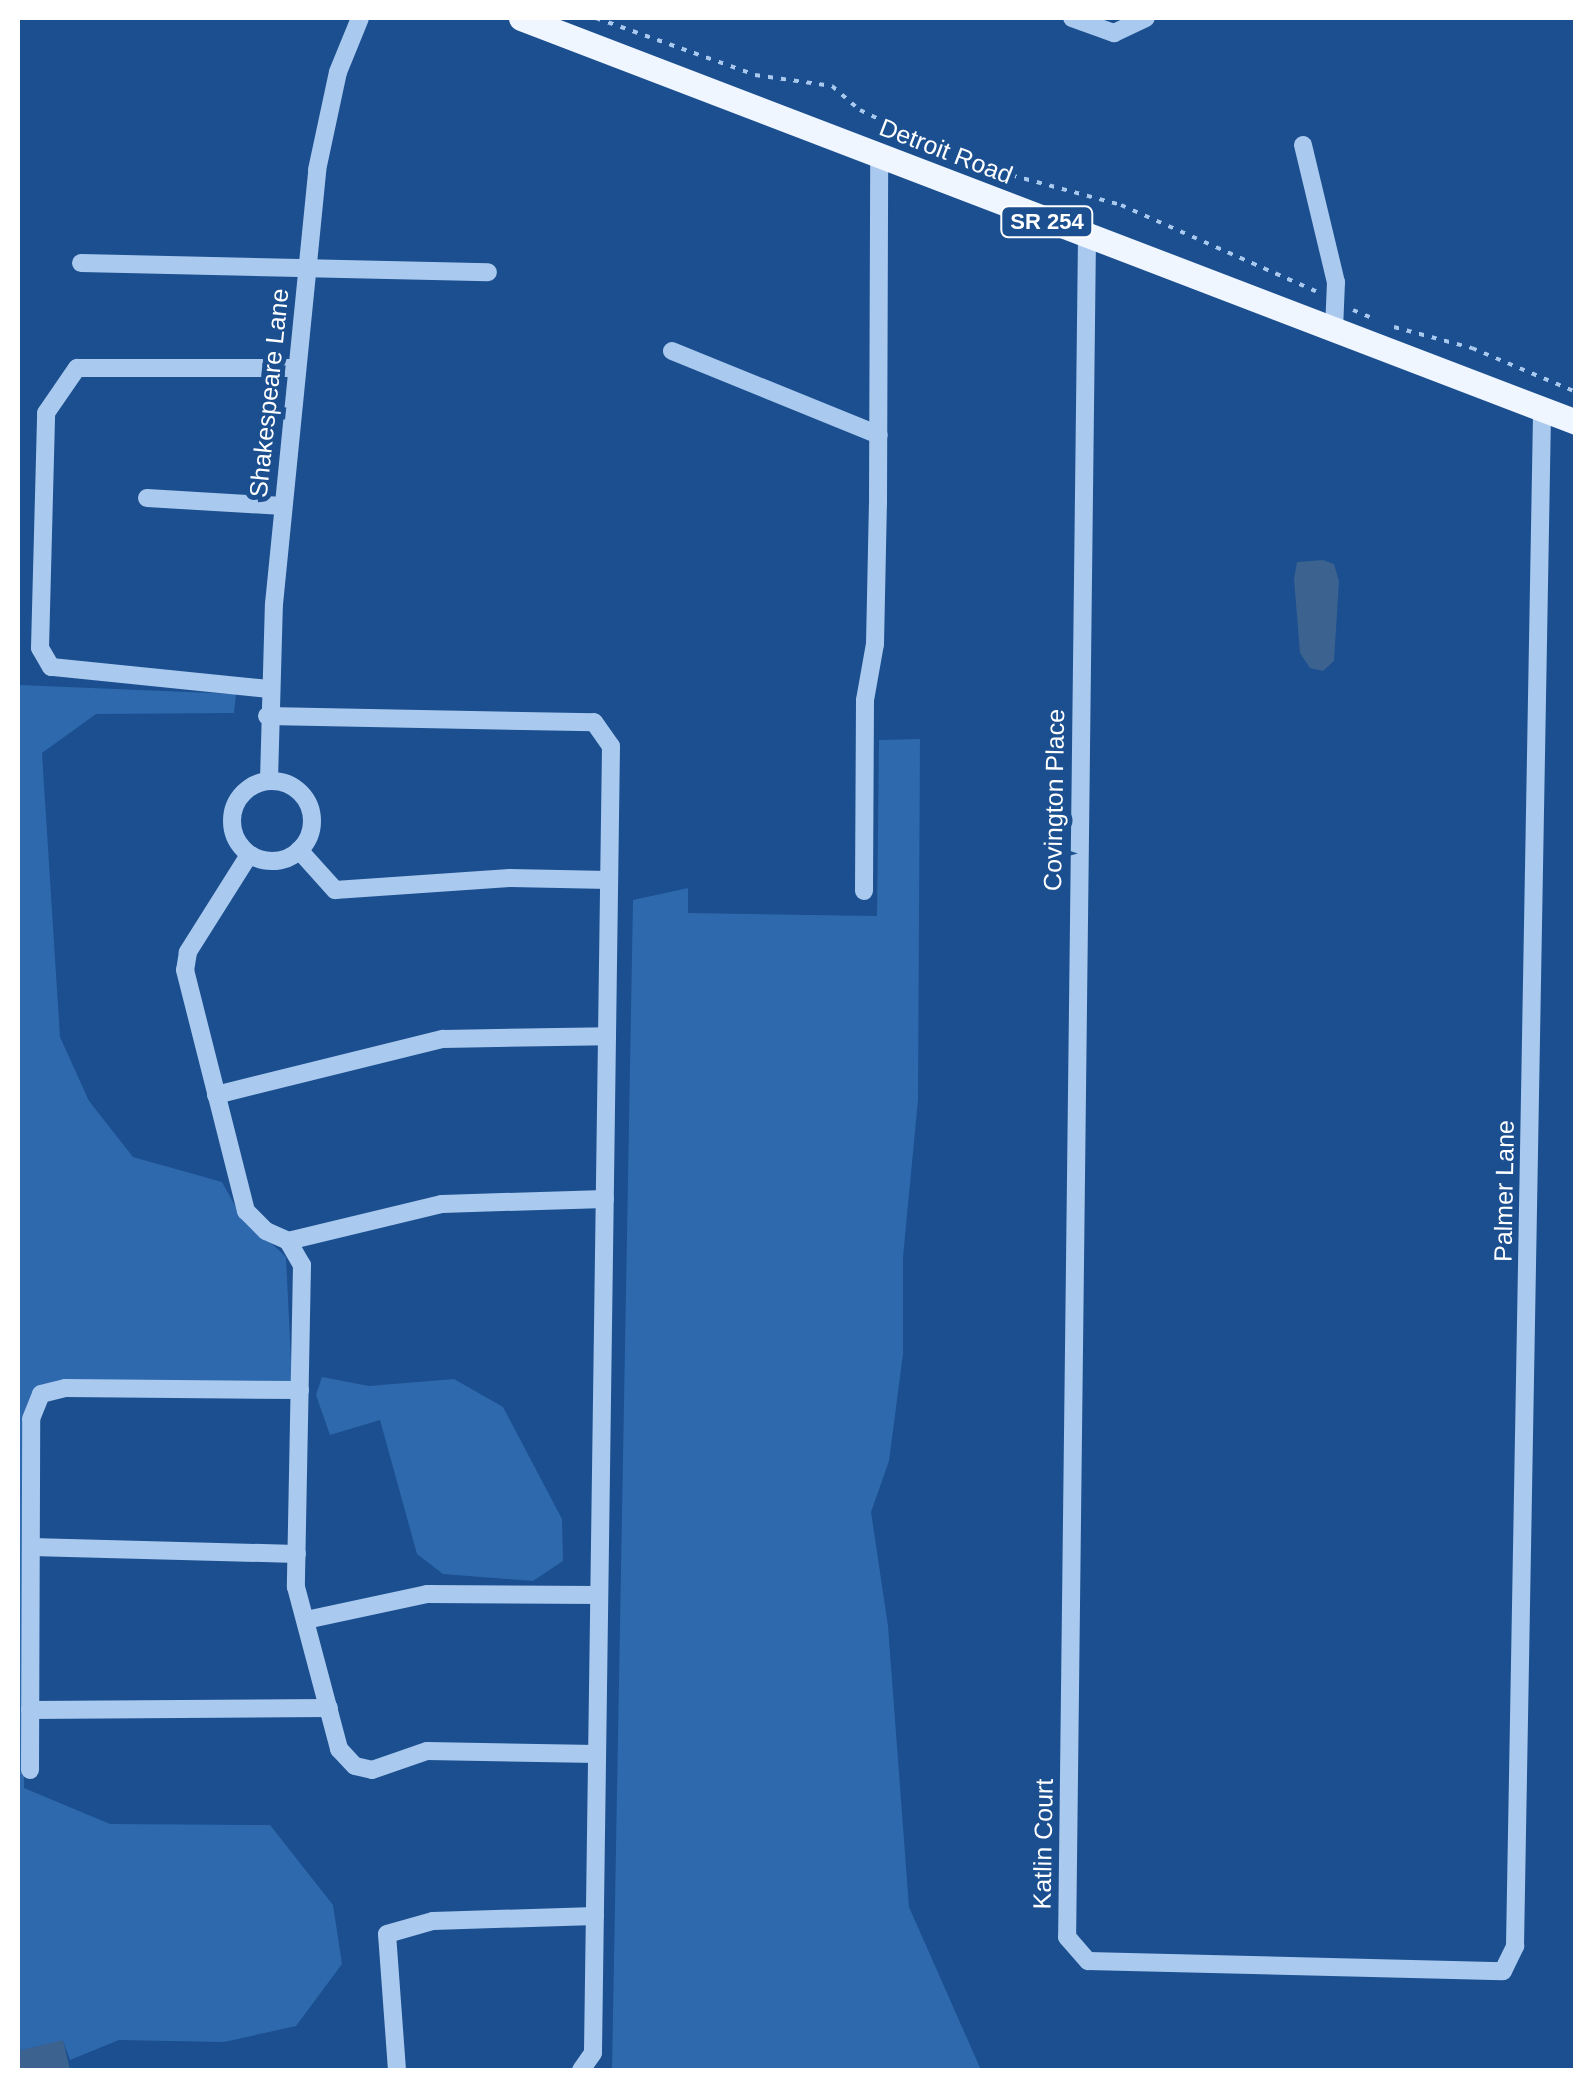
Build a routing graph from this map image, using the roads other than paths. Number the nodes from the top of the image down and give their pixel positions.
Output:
1 (360, 18) edge
2 (521, 18) edge
3 (1072, 18) edge
4 (1146, 18) edge
5 (1303, 145) dead end
6 (878, 158) junction
7 (1088, 237) junction
8 (82, 263) dead end
9 (308, 267) junction
10 (488, 272) dead end
11 (1334, 330) junction
12 (672, 350) dead end
13 (296, 368) junction
14 (1542, 409) junction
15 (1576, 422) edge
16 (879, 435) junction
17 (147, 498) dead end
18 (283, 506) junction
19 (269, 689) junction
20 (267, 716) junction
21 (269, 780) junction
22 (299, 850) junction
23 (250, 855) junction
24 (609, 880) junction
25 (864, 891) dead end
26 (607, 1036) junction
27 (216, 1094) junction
28 (604, 1199) junction
29 (288, 1241) junction
30 (1074, 1363) joint
31 (300, 1390) junction
32 (31, 1547) junction
33 (296, 1554) junction
34 (599, 1594) junction
35 (306, 1620) junction
36 (329, 1708) junction
37 (30, 1710) junction
38 (597, 1754) junction
39 (30, 1770) dead end
40 (594, 1916) junction
41 (1502, 1971) joint
42 (398, 2070) edge
43 (582, 2070) edge

1 - 9 street, Shakespeare Lane
2 - 6 main road, Detroit Road / SR 254
3 - 4 street
5 - 11 street
6 - 7 main road, Detroit Road / SR 254
6 - 16 street
7 - 11 main road, Detroit Road / SR 254
7 - 30 street, Covington Place
8 - 9 street
9 - 10 street
9 - 13 street, Shakespeare Lane
11 - 14 main road, Detroit Road / SR 254
12 - 16 street
13 - 18 street, Shakespeare Lane
13 - 19 street
14 - 15 main road, Detroit Road / SR 254
14 - 41 street, Palmer Lane
16 - 25 street
17 - 18 street
18 - 19 street, Shakespeare Lane
19 - 20 street, Shakespeare Lane
20 - 21 street, Shakespeare Lane
20 - 24 street
21 - 22 street
21 - 23 street
22 - 23 street
22 - 24 street
23 - 27 street
24 - 26 street
26 - 27 street
26 - 28 street
27 - 29 street
28 - 29 street
28 - 34 street
29 - 31 street
30 - 41 street, Katlin Court
31 - 32 street
31 - 33 street
32 - 33 street
32 - 37 street
33 - 35 street
34 - 35 street
34 - 38 street
35 - 36 street
36 - 37 street
36 - 38 street
37 - 39 street
38 - 40 street
40 - 42 street
40 - 43 street

